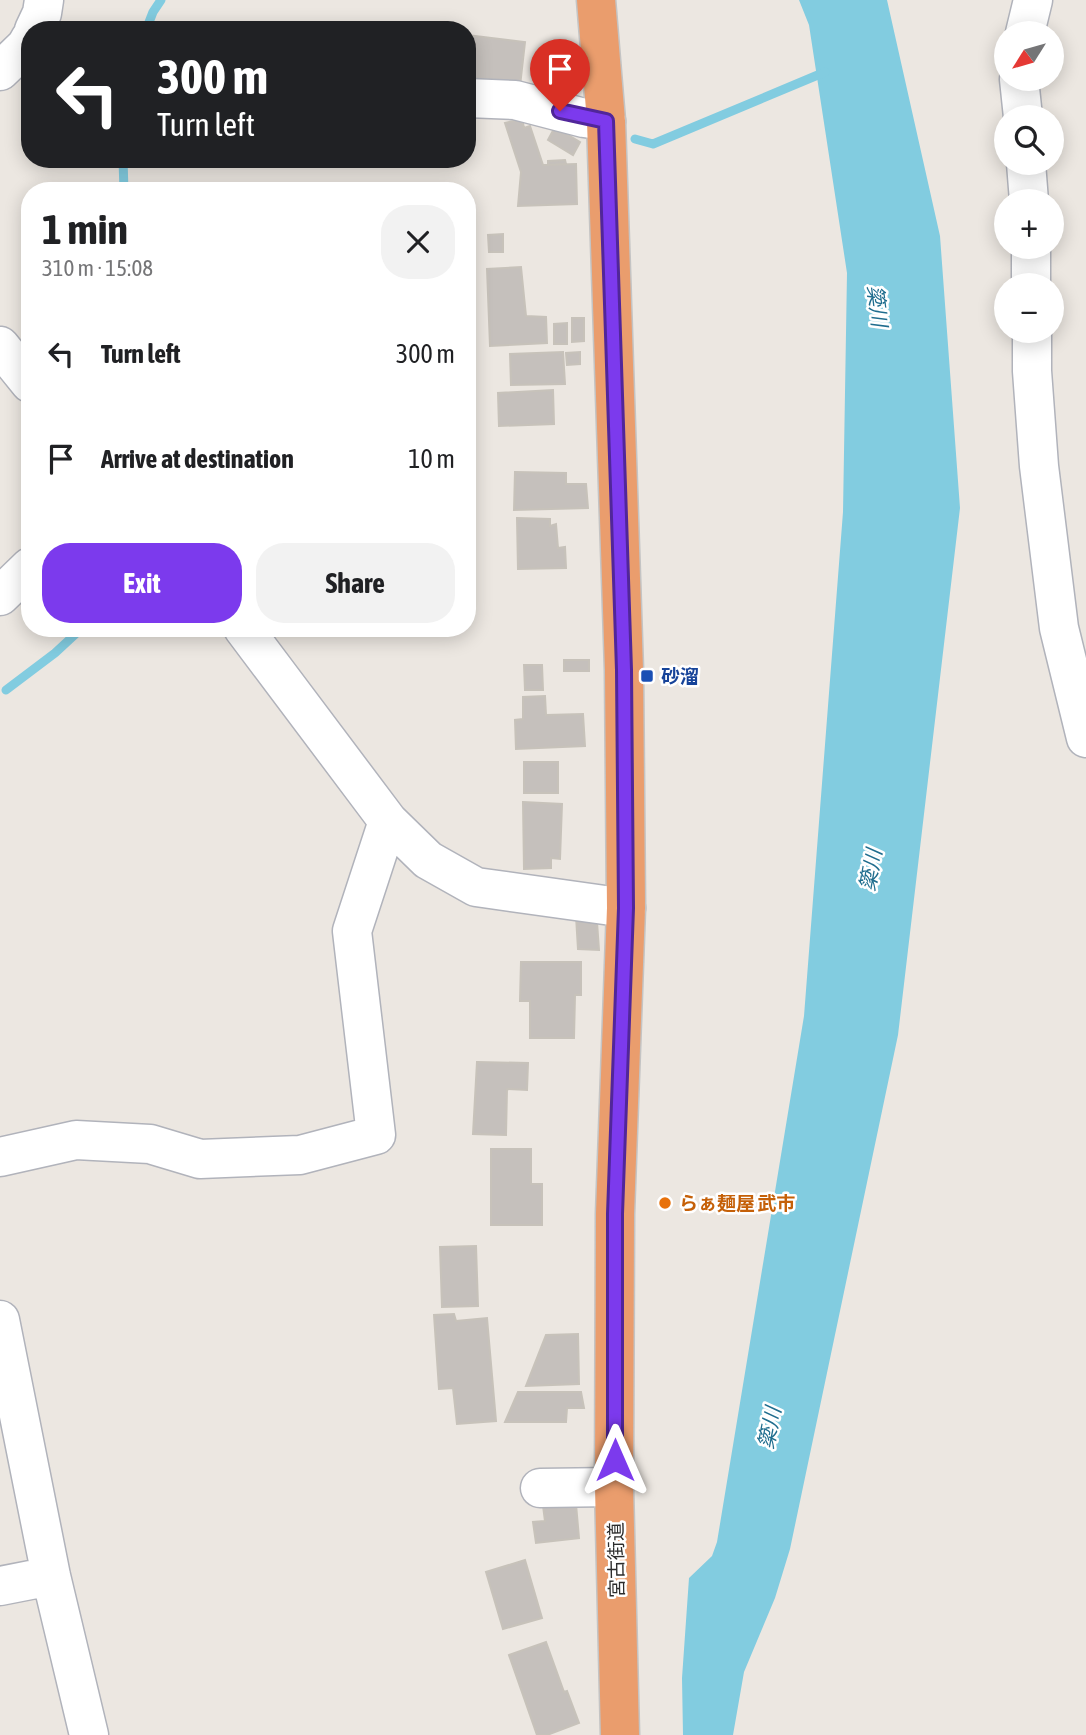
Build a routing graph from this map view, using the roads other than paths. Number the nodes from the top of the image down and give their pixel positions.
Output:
1 (44, 0) edge
2 (596, 0) edge
3 (1033, 0) edge
4 (38, 21) edge
5 (1029, 21) edge
6 (21, 51) edge
7 (0, 71) edge
8 (476, 98) edge
9 (606, 121) junction
10 (1033, 343) edge
11 (0, 346) edge
12 (21, 372) edge
13 (21, 576) edge
14 (0, 596) edge
15 (250, 637) edge
16 (1086, 738) edge
17 (388, 821) junction
18 (626, 908) junction
19 (0, 1157) edge
20 (0, 1320) edge
21 (614, 1487) junction
22 (540, 1488) dead end
23 (51, 1576) junction
24 (0, 1586) edge
25 (89, 1735) edge
26 (620, 1735) edge

1 - 4 street
2 - 9 highway, 宮古街道
3 - 5 street
6 - 7 street
8 - 9 street
9 - 18 highway, 宮古街道
10 - 16 street
11 - 12 street
13 - 14 street
15 - 17 street
17 - 18 street
17 - 19 street
18 - 21 highway, 宮古街道
20 - 23 street
21 - 22 street
21 - 26 highway, 宮古街道
23 - 24 street
23 - 25 street

